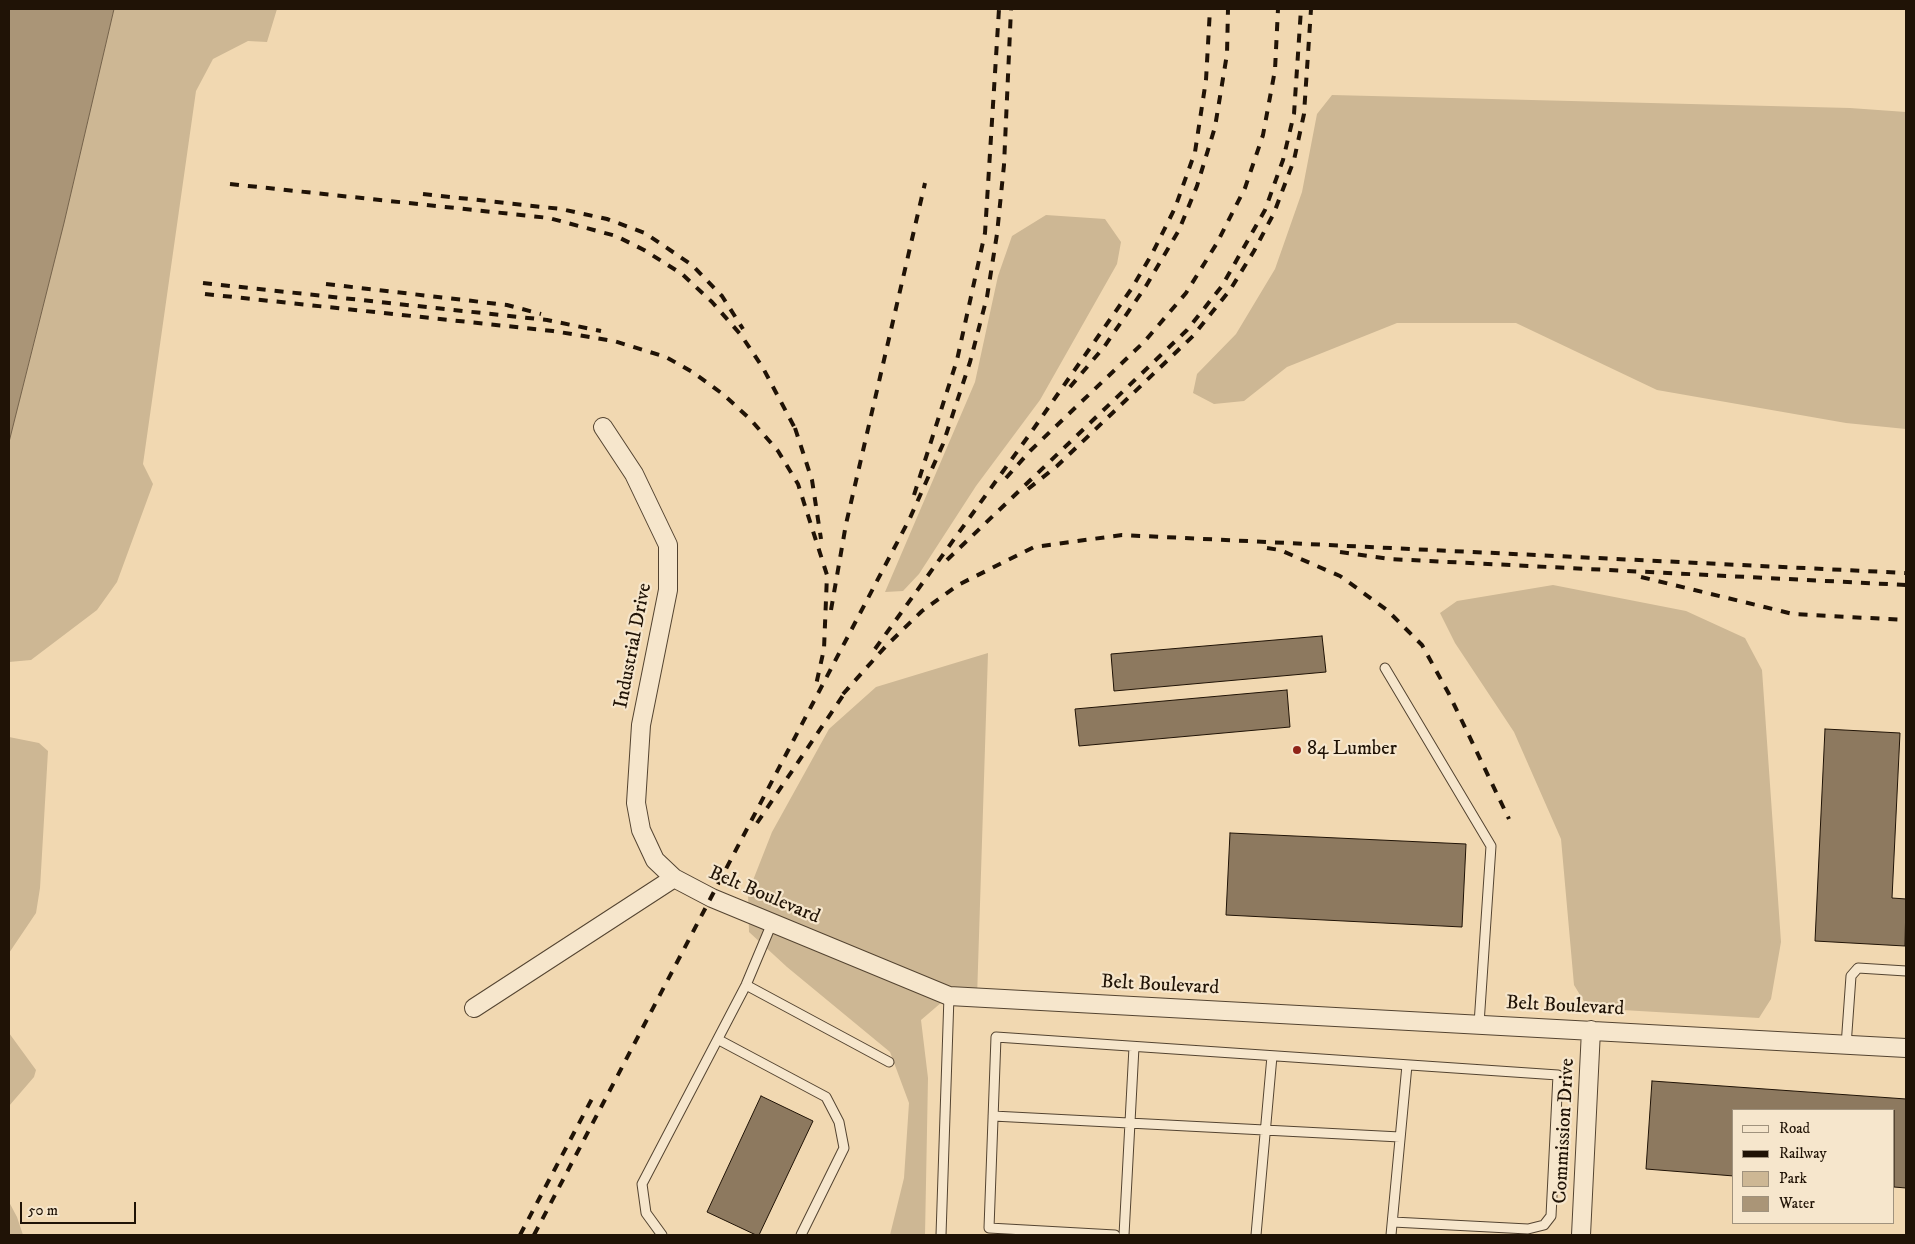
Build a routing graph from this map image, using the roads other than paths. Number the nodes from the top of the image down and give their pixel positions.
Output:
1 (603, 427) dead end
2 (1385, 668) dead end
3 (674, 878) junction
4 (772, 923) junction
5 (1906, 971) edge
6 (746, 985) junction
7 (949, 996) junction
8 (474, 1008) dead end
9 (1479, 1024) junction
10 (1591, 1030) junction
11 (719, 1040) junction
12 (1134, 1046) junction
13 (1846, 1046) junction
14 (1906, 1048) edge
15 (1272, 1056) junction
16 (889, 1062) dead end
17 (1407, 1065) junction
18 (993, 1116) junction
19 (1130, 1123) junction
20 (1265, 1130) junction
21 (1400, 1137) junction
22 (1393, 1222) junction
23 (989, 1228) junction
24 (662, 1235) edge
25 (801, 1235) edge
26 (941, 1235) edge
27 (1000, 1235) edge
28 (1115, 1235) edge
29 (1124, 1235) edge
30 (1256, 1235) edge
31 (1391, 1235) edge
32 (1581, 1235) edge

1 - 3 street, Industrial Drive
2 - 9 lane
3 - 4 street, Belt Boulevard
3 - 8 street
4 - 6 lane
4 - 7 street, Belt Boulevard
5 - 13 lane
6 - 11 lane
6 - 16 lane
7 - 9 street, Belt Boulevard
7 - 26 lane
9 - 10 street, Belt Boulevard
10 - 13 street, Belt Boulevard
10 - 32 street, Commission Drive
11 - 24 lane
11 - 25 lane
12 - 15 lane
12 - 18 lane
12 - 19 lane
13 - 14 street, Belt Boulevard
15 - 17 lane
15 - 20 lane
17 - 21 lane
17 - 22 lane
18 - 19 lane
18 - 23 lane
19 - 20 lane
19 - 29 lane
20 - 21 lane
20 - 30 lane
21 - 22 lane
22 - 31 lane
23 - 27 lane
23 - 28 lane

